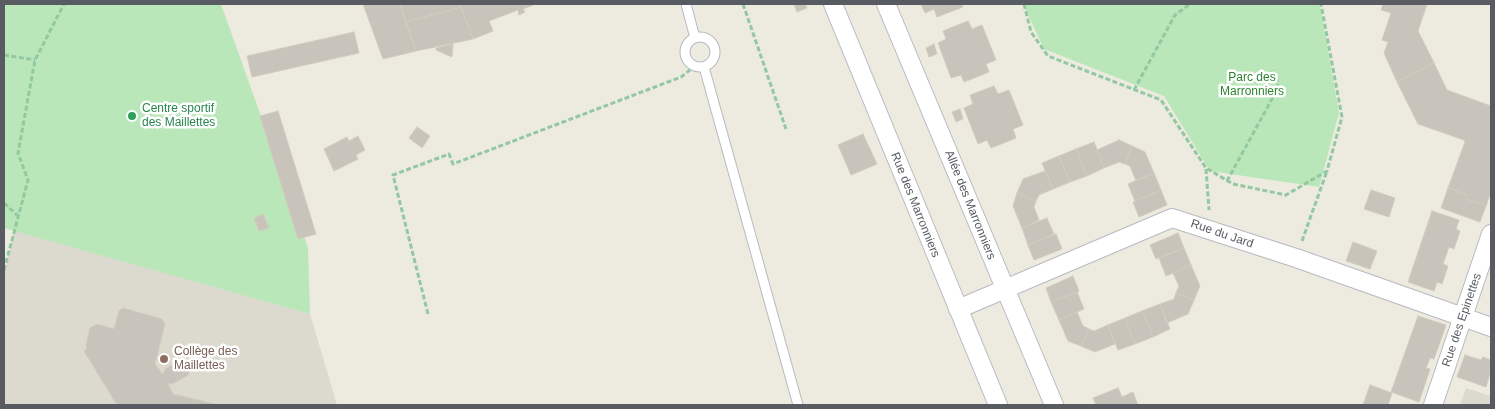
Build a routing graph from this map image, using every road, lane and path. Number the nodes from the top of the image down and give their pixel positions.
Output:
1 (64, 4) edge
2 (686, 4) edge
3 (743, 4) edge
4 (833, 4) edge
5 (886, 4) edge
6 (1024, 4) edge
7 (1190, 4) edge
8 (1321, 4) edge
9 (695, 38) junction
10 (4, 55) edge
11 (35, 60) junction
12 (694, 66) junction
13 (704, 66) junction
14 (1270, 69) dead end
15 (1134, 90) junction
16 (786, 129) dead end
17 (1206, 168) junction
18 (1327, 171) junction
19 (1227, 181) junction
20 (4, 203) edge
21 (18, 216) junction
22 (1210, 231) junction
23 (1491, 234) edge
24 (1296, 258) junction
25 (4, 270) edge
26 (1005, 289) junction
27 (958, 309) junction
28 (428, 314) dead end
29 (1463, 317) junction
30 (1491, 327) edge
31 (798, 405) edge
32 (998, 405) edge
33 (1054, 405) edge
34 (1433, 405) edge

1 - 11 path
2 - 9 lane
3 - 16 path
4 - 27 street, Rue des Marronniers
5 - 26 street, Allée des Marronniers
6 - 15 path
7 - 15 path
8 - 18 path
9 - 12 lane
9 - 13 lane
10 - 11 path
11 - 21 path
12 - 13 lane
12 - 28 path
13 - 31 lane
14 - 19 path
15 - 17 path
17 - 19 path
17 - 22 path
18 - 19 path
18 - 24 path
20 - 21 path
21 - 25 path
22 - 24 street, Rue du Jard
22 - 26 street, Rue du Jard
23 - 29 street, Rue des Epinettes
24 - 29 street, Rue du Jard
26 - 27 street, Rue du Jard
26 - 33 street, Allée des Marronniers
27 - 32 street, Rue des Marronniers
29 - 30 street, Rue du Jard
29 - 34 street, Rue des Epinettes

